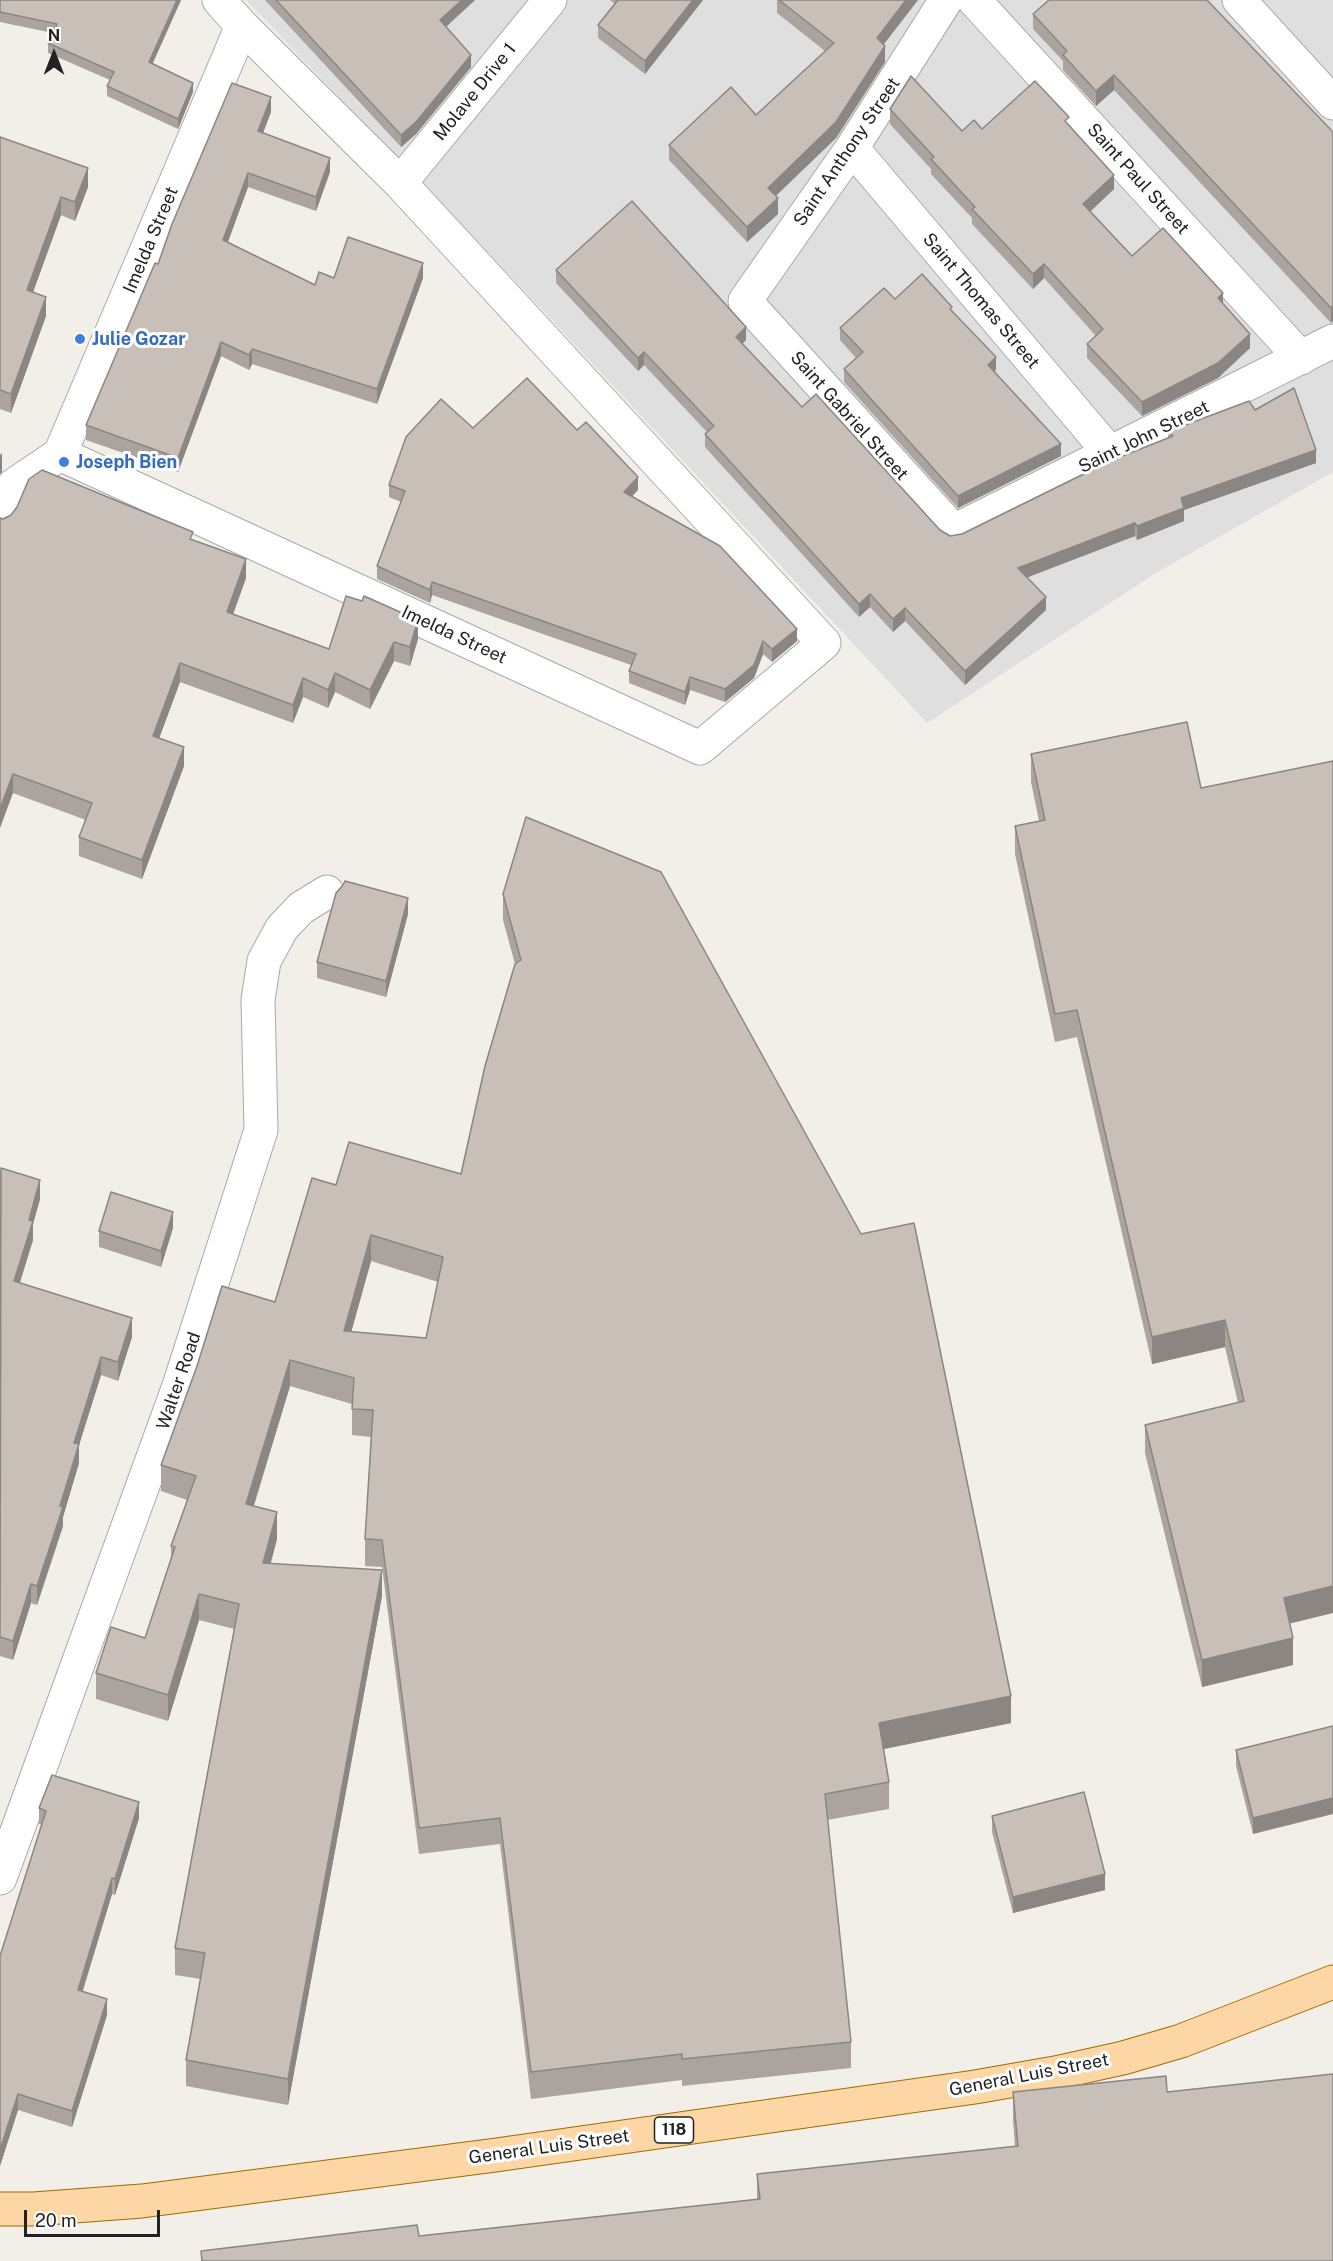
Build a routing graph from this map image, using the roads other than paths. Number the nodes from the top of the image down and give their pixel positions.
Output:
1 (219, 0) edge
2 (550, 0) edge
3 (946, 0) edge
4 (975, 0) edge
5 (1239, 0) edge
6 (242, 26) junction
7 (1332, 99) edge
8 (852, 148) junction
9 (400, 183) junction
10 (745, 302) joint
11 (1333, 341) edge
12 (1301, 358) junction
13 (1110, 453) junction
14 (60, 454) junction
15 (0, 519) edge
16 (954, 531) joint
17 (327, 892) dead end
18 (0, 1878) edge
19 (1333, 1982) edge
20 (0, 2209) edge

1 - 6 street
2 - 9 street, Molave Drive 1
3 - 8 street, Saint Anthony Street
4 - 12 street, Saint Paul Street
5 - 7 street
6 - 9 street
6 - 14 street, Imelda Street
8 - 10 street, Saint Anthony Street
8 - 13 street, Saint Thomas Street
9 - 14 street, Imelda Street
10 - 16 street, Saint Gabriel Street
11 - 12 street, Saint John Street
12 - 13 street, Saint John Street
13 - 16 street, Saint John Street
14 - 15 street
17 - 18 street, Walter Road
19 - 20 main road, General Luis Street / 118

